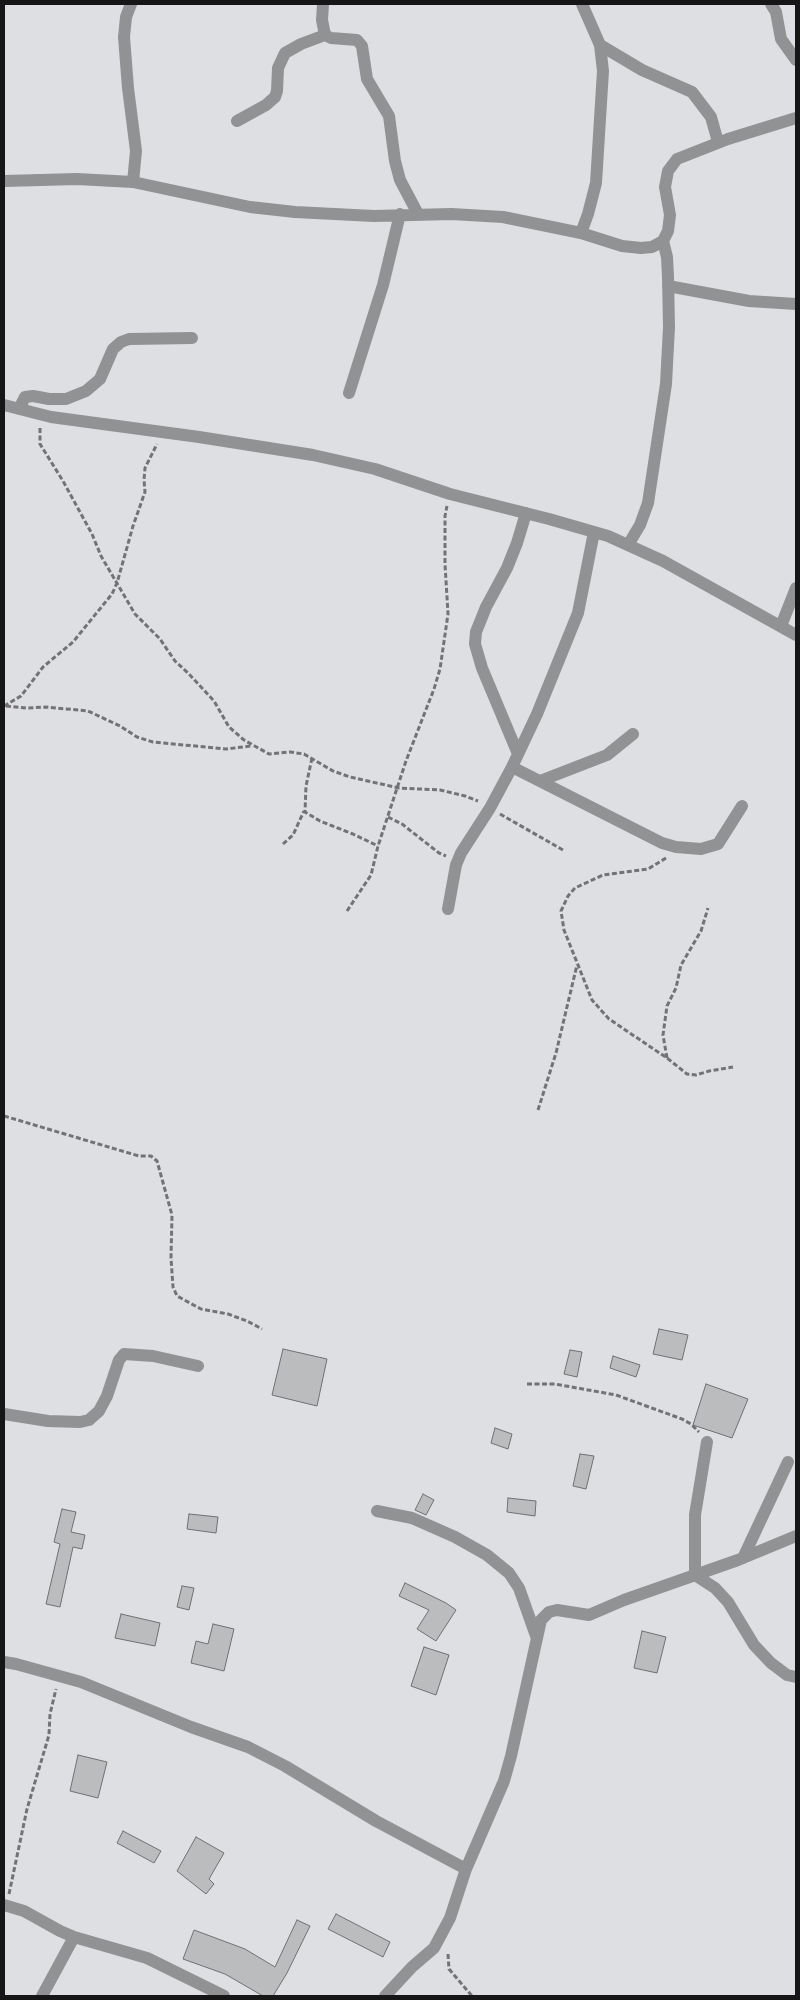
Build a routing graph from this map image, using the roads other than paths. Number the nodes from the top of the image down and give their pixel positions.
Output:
1 (131, 4) edge
2 (323, 4) edge
3 (582, 4) edge
4 (771, 4) edge
5 (325, 35) junction
6 (600, 45) junction
7 (796, 60) edge
8 (796, 118) edge
9 (237, 121) dead end
10 (718, 142) junction
11 (4, 182) edge
12 (134, 182) junction
13 (400, 214) junction
14 (418, 214) junction
15 (581, 233) junction
16 (663, 241) junction
17 (668, 286) junction
18 (796, 304) edge
19 (192, 338) dead end
20 (349, 393) dead end
21 (4, 405) edge
22 (19, 409) junction
23 (526, 513) junction
24 (594, 532) junction
25 (628, 545) junction
26 (796, 588) edge
27 (781, 626) junction
28 (796, 636) edge
29 (632, 734) dead end
30 (518, 754) junction
31 (512, 767) junction
32 (540, 781) junction
33 (742, 806) dead end
34 (448, 909) dead end
35 (198, 1366) dead end
36 (4, 1414) edge
37 (707, 1442) road end
38 (788, 1462) dead end
39 (377, 1511) dead end
40 (796, 1536) edge
41 (743, 1558) junction
42 (695, 1575) junction
43 (536, 1636) junction
44 (4, 1662) edge
45 (796, 1677) edge
46 (466, 1869) junction
47 (5, 1905) edge
48 (74, 1937) junction
49 (42, 1996) edge
50 (224, 1996) edge
51 (385, 1996) edge

1 - 12 street
2 - 5 street
3 - 6 street
4 - 7 street
5 - 9 street
5 - 14 street
6 - 10 street
6 - 15 street
8 - 10 street
10 - 16 street
11 - 12 street
12 - 13 street
13 - 14 street
13 - 20 street
14 - 15 street
15 - 16 street
16 - 17 street
17 - 18 street
17 - 25 street
19 - 22 street
21 - 22 street
22 - 23 street
23 - 24 street
23 - 30 street
24 - 25 street
24 - 30 street
25 - 27 street
26 - 27 street
27 - 28 street
29 - 32 street
30 - 31 street
31 - 32 street
31 - 34 street
32 - 33 street
35 - 36 street
37 - 42 street
38 - 41 street
39 - 43 street
40 - 41 street
41 - 42 street
42 - 43 street
42 - 45 street
43 - 46 street
44 - 46 street
46 - 51 street
47 - 48 street
48 - 49 street
48 - 50 street

